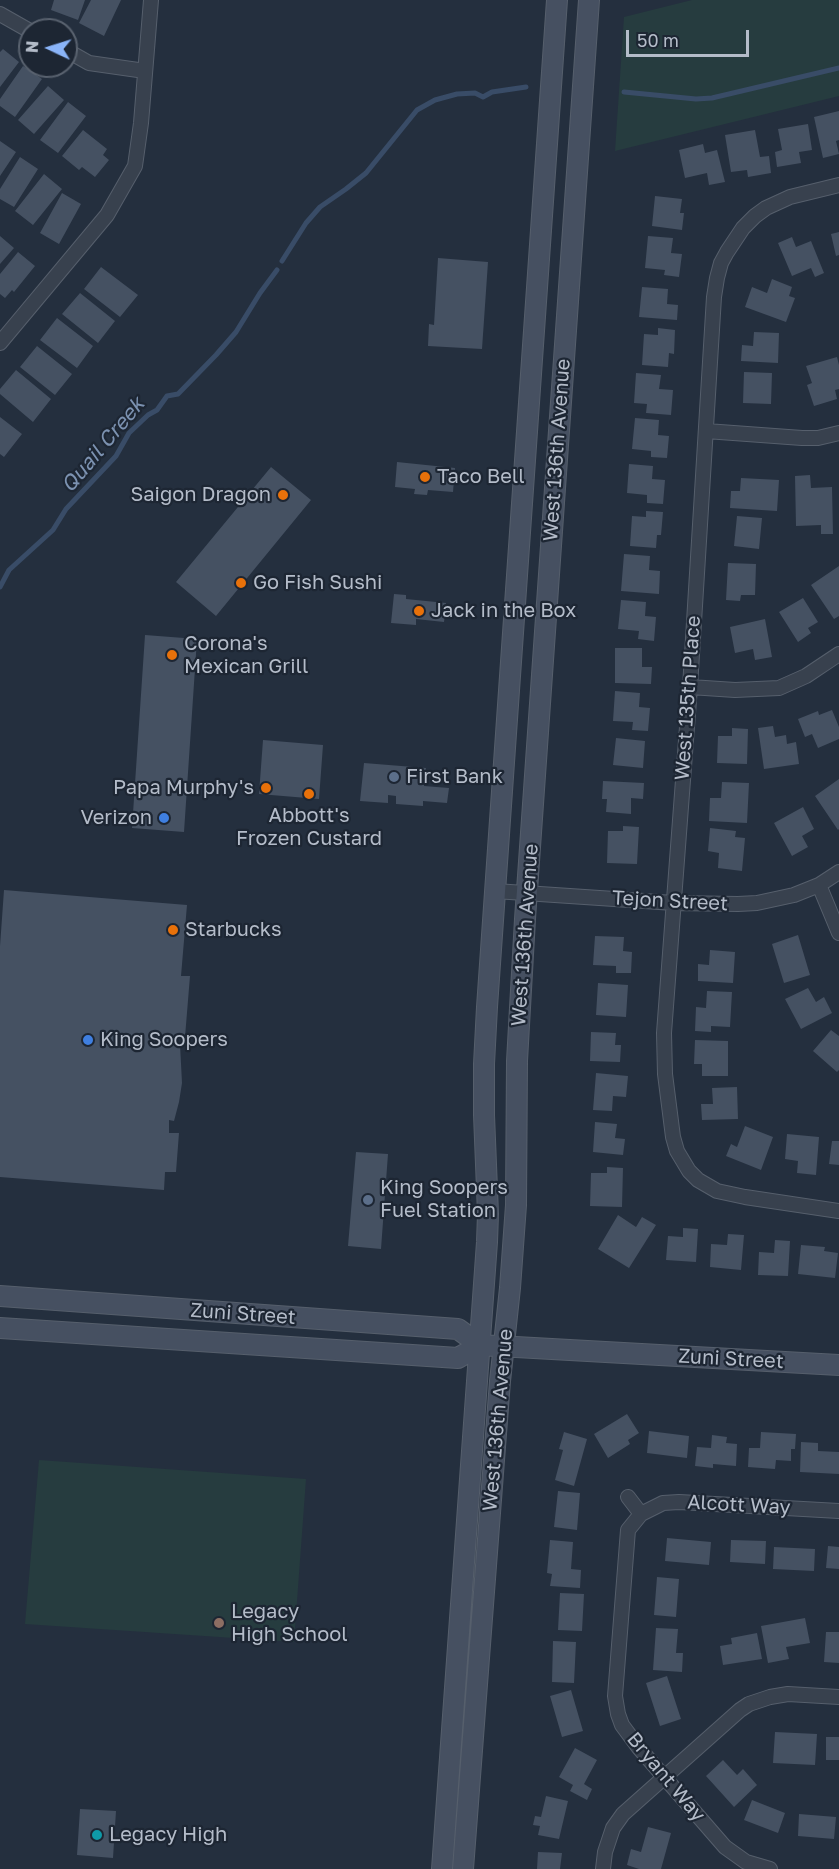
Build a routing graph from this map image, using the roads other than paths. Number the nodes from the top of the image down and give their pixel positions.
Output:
1 (151, 0) edge
2 (556, 0) edge
3 (589, 0) edge
4 (0, 14) edge
5 (18, 24) edge
6 (78, 57) edge
7 (145, 71) junction
8 (839, 185) edge
9 (0, 343) edge
10 (706, 431) junction
11 (839, 433) edge
12 (839, 654) edge
13 (690, 687) junction
14 (839, 872) edge
15 (819, 885) junction
16 (495, 891) junction
17 (527, 893) junction
18 (674, 903) junction
19 (839, 933) edge
20 (839, 1211) edge
21 (0, 1296) edge
22 (0, 1328) edge
23 (480, 1345) junction
24 (504, 1346) junction
25 (839, 1365) edge
26 (628, 1497) dead end
27 (839, 1511) edge
28 (641, 1514) junction
29 (839, 1697) edge
30 (663, 1777) junction
31 (444, 1843) junction
32 (465, 1845) junction
33 (442, 1869) edge
34 (463, 1869) edge
35 (603, 1869) edge
36 (770, 1869) edge

1 - 7 street
2 - 16 main road, West 136th Avenue
3 - 17 main road, West 136th Avenue
4 - 5 street
6 - 7 street
7 - 9 street
8 - 10 street, West 135th Place
10 - 11 street
10 - 13 street, West 135th Place
12 - 13 street
13 - 18 street, West 135th Place
14 - 15 street, Tejon Street
15 - 18 street, Tejon Street
15 - 19 street
16 - 17 street, Tejon Street
16 - 23 main road, West 136th Avenue
17 - 18 street, Tejon Street
17 - 24 main road, West 136th Avenue
18 - 20 street, West 135th Place
21 - 23 main road, Zuni Street
22 - 23 main road, Zuni Street
23 - 24 main road, Zuni Street
23 - 31 main road, West 136th Avenue
24 - 25 main road, Zuni Street
24 - 32 main road, West 136th Avenue
26 - 28 street
27 - 28 street, Alcott Way
28 - 30 street, Bryant Way
29 - 30 street
30 - 35 street
30 - 36 street, Bryant Way
31 - 32 main road
31 - 33 main road, West 136th Avenue
32 - 34 main road, West 136th Avenue

